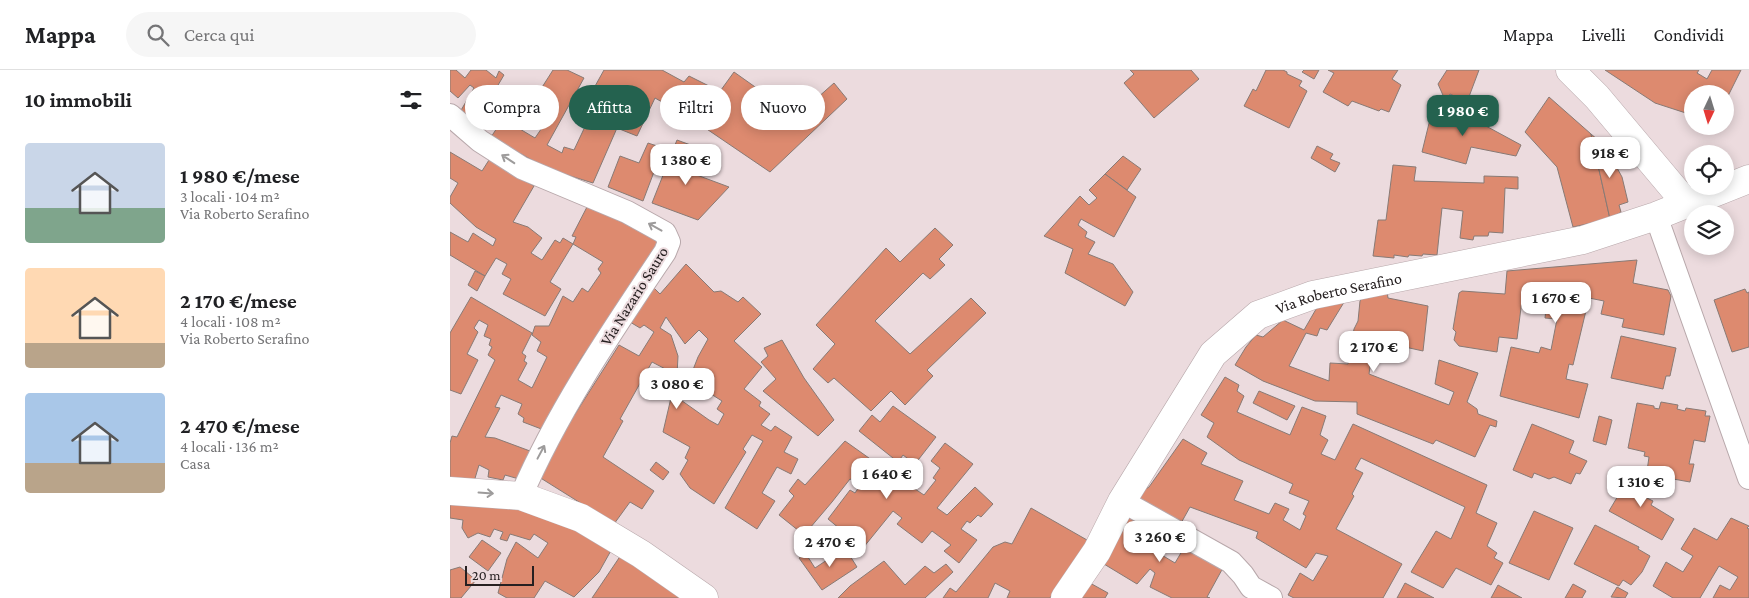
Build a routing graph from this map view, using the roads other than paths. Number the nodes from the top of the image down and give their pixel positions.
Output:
1 (1570, 70) edge
2 (450, 115) edge
3 (1749, 180) edge
4 (1686, 203) junction
5 (1656, 216) junction
6 (1749, 478) edge
7 (450, 491) edge
8 (521, 496) junction
9 (1122, 501) junction
10 (704, 598) edge
11 (1065, 598) edge
12 (1271, 598) edge

1 - 4 main road
8 -> 2 street, Via Nazario Sauro
3 - 4 main road, Via Roberto Serafino
4 - 5 main road, Via Roberto Serafino
5 - 6 street
5 - 9 main road, Via Roberto Serafino
7 -> 8 main road
8 - 10 main road
9 - 11 main road, Via Roberto Serafino
9 - 12 street

